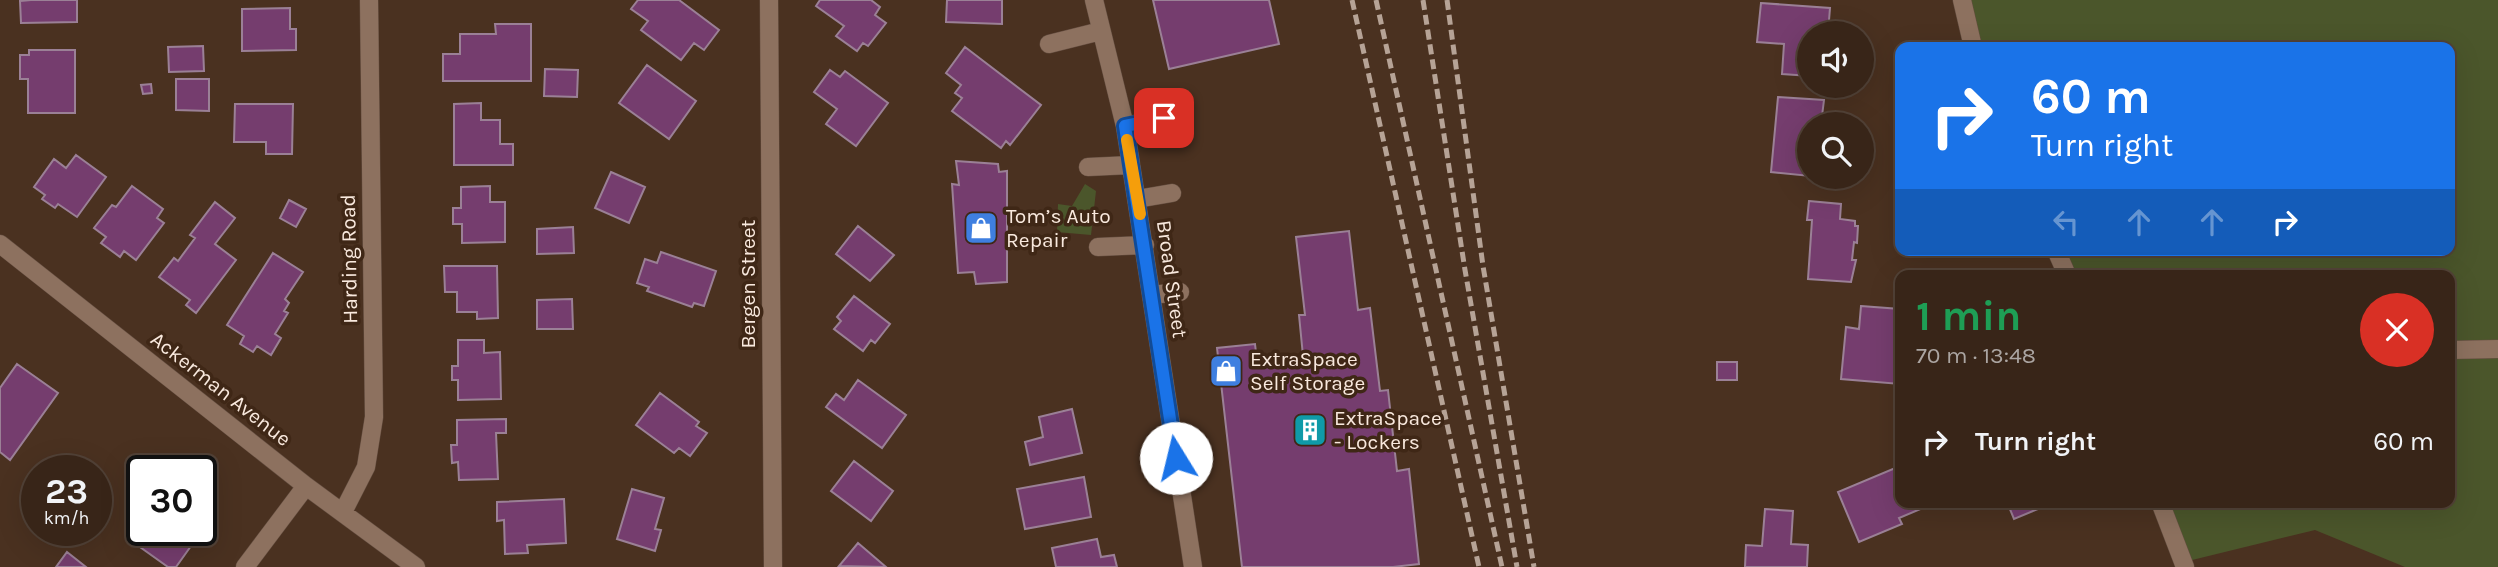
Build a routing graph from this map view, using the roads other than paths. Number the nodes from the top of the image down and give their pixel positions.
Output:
1 (369, 0) edge
2 (769, 0) edge
3 (1094, 0) edge
4 (1962, 0) edge
5 (1101, 31) junction
6 (1972, 42) edge
7 (1049, 44) dead end
8 (1164, 118) dead end
9 (1125, 126) junction
10 (1131, 165) junction
11 (1088, 167) dead end
12 (1172, 193) dead end
13 (1137, 200) junction
14 (0, 244) edge
15 (1145, 245) junction
16 (1098, 247) dead end
17 (1180, 292) dead end
18 (1151, 295) junction
19 (2498, 349) edge
20 (2455, 351) edge
21 (306, 486) junction
22 (2162, 508) edge
23 (343, 512) junction
24 (2179, 565) edge
25 (246, 567) edge
26 (416, 567) edge
27 (774, 567) edge
28 (1193, 567) edge

1 - 23 street, Harding Road
2 - 27 street, Bergen Street
3 - 5 street, Broad Street
4 - 6 street
5 - 7 street
5 - 9 street, Broad Street
8 - 9 street
9 - 10 street, Broad Street
10 - 11 street
10 - 13 street, Broad Street
12 - 13 street
13 - 15 street, Broad Street
14 - 21 street, Ackerman Avenue
15 - 16 street
15 - 18 street, Broad Street
17 - 18 street
18 - 28 street, Broad Street
19 - 20 street
21 - 23 street, Ackerman Avenue
21 - 25 street
22 - 24 street
23 - 26 street, Ackerman Avenue

